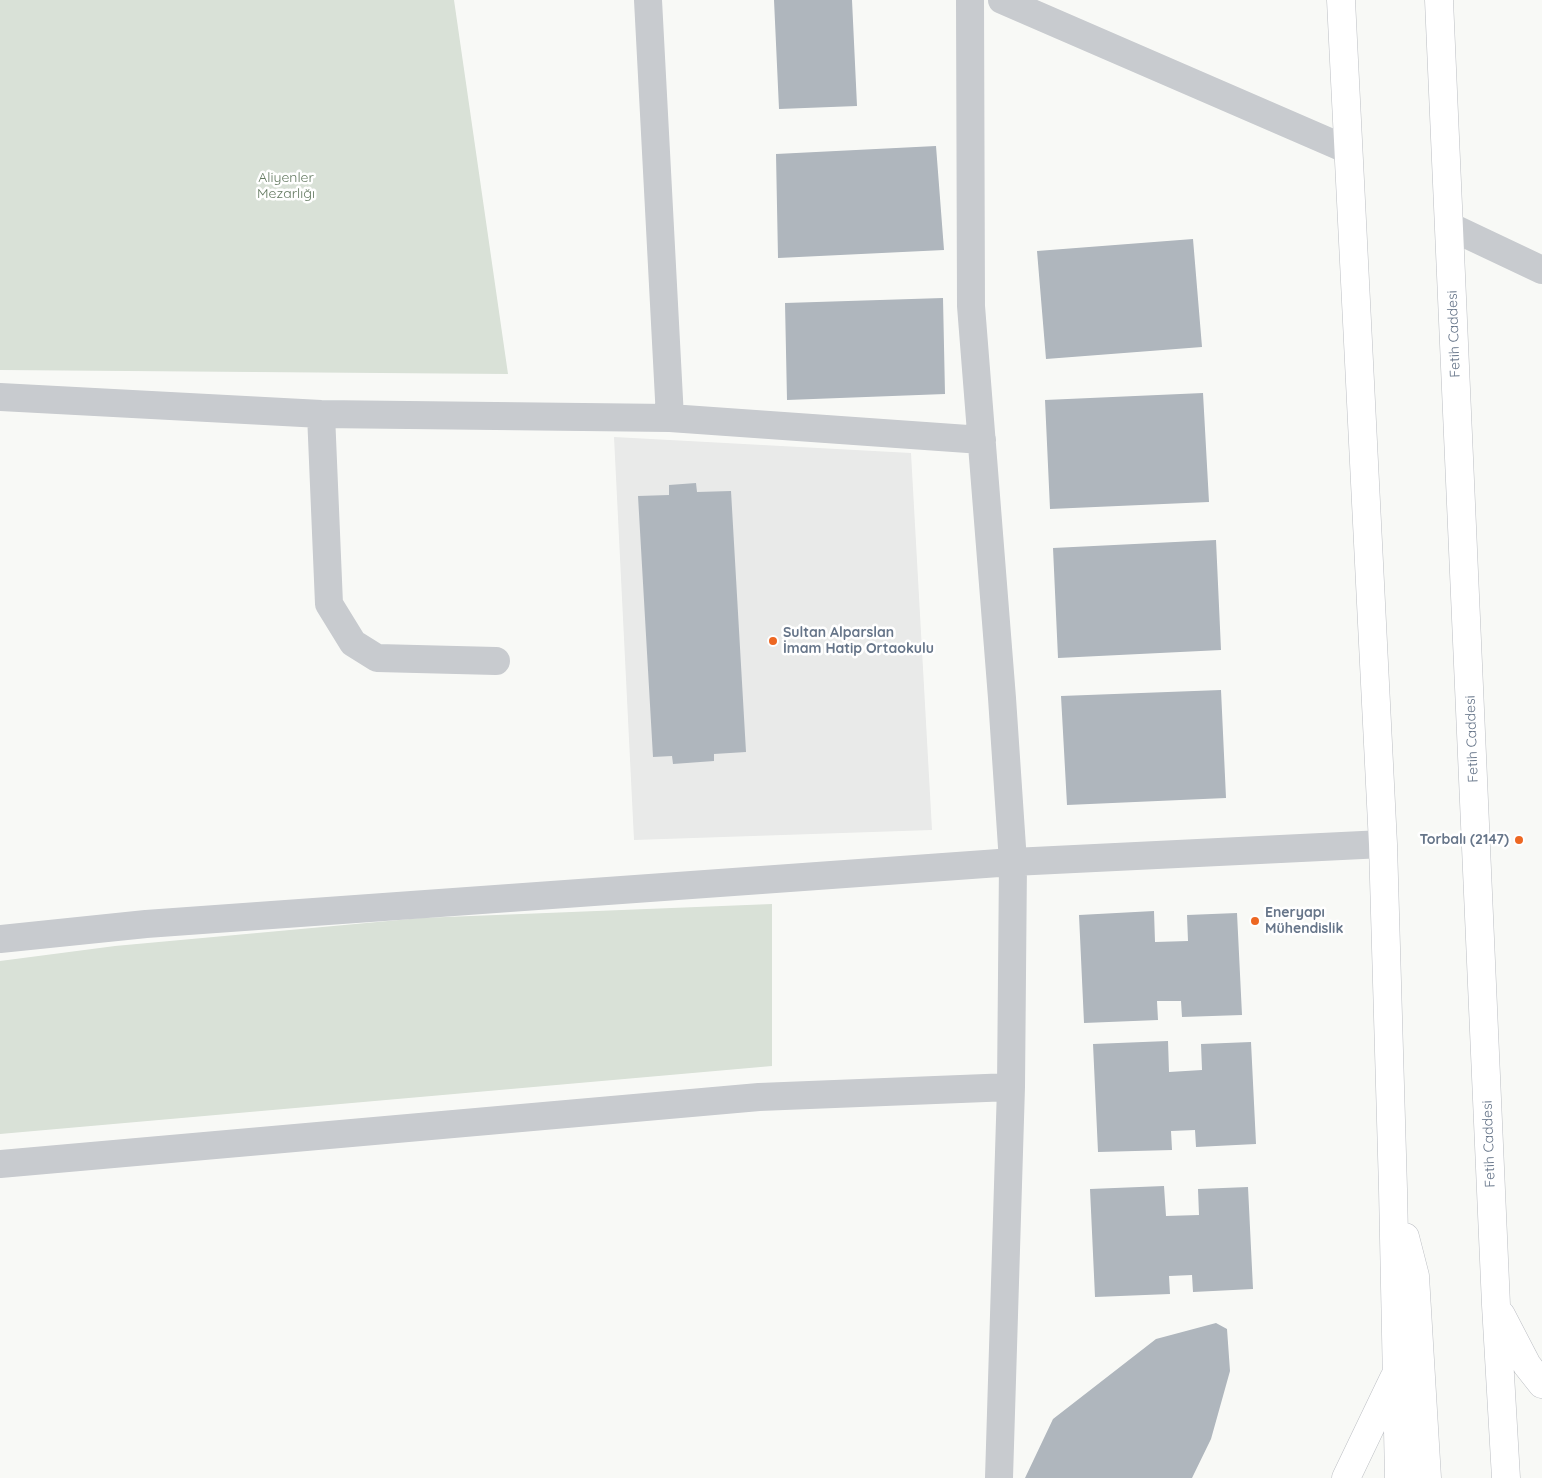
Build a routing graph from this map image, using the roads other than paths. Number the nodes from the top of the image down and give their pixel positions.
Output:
1 (648, 0) edge
2 (970, 0) edge
3 (1002, 0) edge
4 (1341, 0) edge
5 (1439, 0) edge
6 (1348, 150) junction
7 (1450, 226) junction
8 (1542, 270) edge
9 (0, 397) edge
10 (321, 414) junction
11 (670, 418) junction
12 (982, 440) junction
13 (496, 661) dead end
14 (1383, 844) junction
15 (1013, 862) junction
16 (0, 939) edge
17 (1012, 1087) junction
18 (0, 1164) edge
19 (1394, 1189) junction
20 (1496, 1305) junction
21 (1396, 1375) junction
22 (1542, 1384) edge
23 (1000, 1478) edge
24 (1346, 1478) edge
25 (1399, 1478) edge
26 (1427, 1478) edge
27 (1506, 1478) edge

1 - 11 street
2 - 12 street
3 - 6 street
4 - 6 main road
5 - 7 main road, Fetih Caddesi
6 - 14 main road
7 - 8 street
7 - 20 main road, Fetih Caddesi
9 - 10 street
10 - 11 street
10 - 13 street
11 - 12 street
12 - 15 street
14 - 15 street
14 - 19 main road
15 - 16 street
15 - 17 street
17 - 18 street
17 - 23 street
19 - 21 main road
19 - 26 main road
20 - 22 main road
20 - 27 main road, Fetih Caddesi
21 - 24 main road
21 - 25 main road

